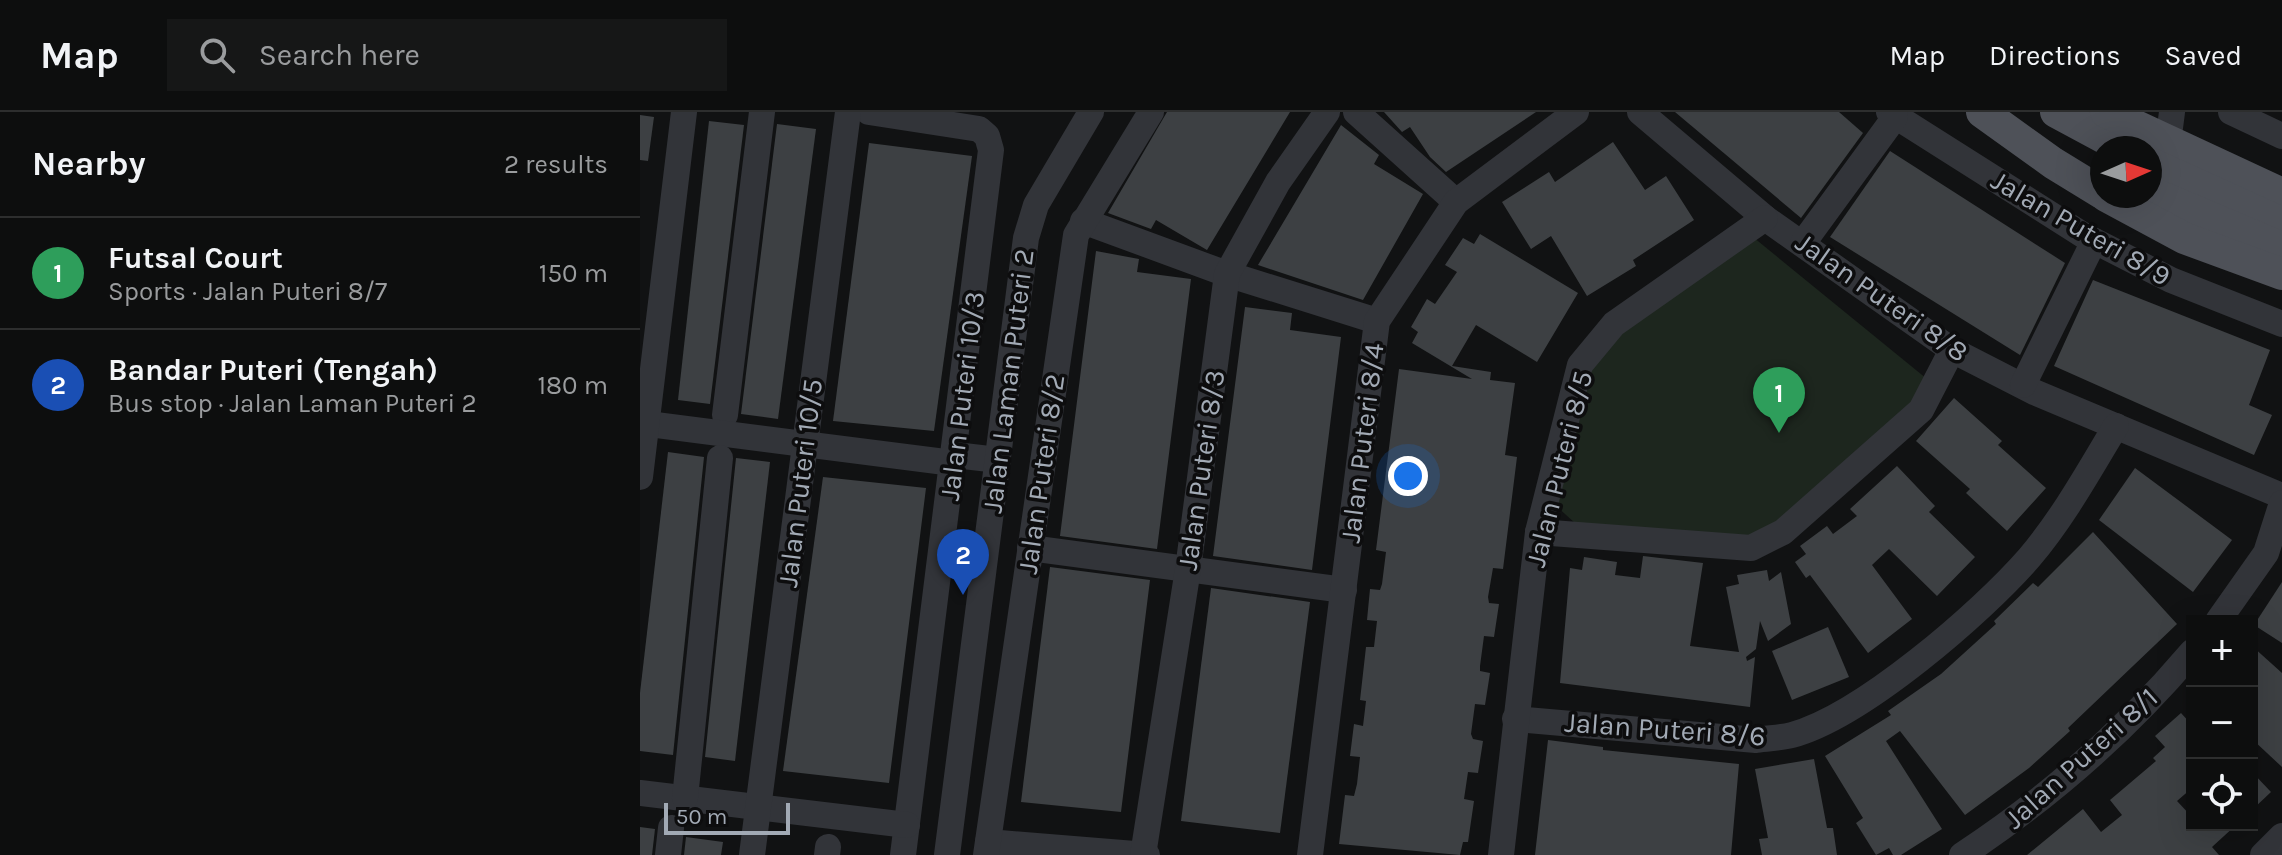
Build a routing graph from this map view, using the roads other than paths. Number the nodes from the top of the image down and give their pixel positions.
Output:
1 (684, 112) edge
2 (762, 112) edge
3 (848, 112) edge
4 (869, 112) edge
5 (1091, 112) edge
6 (1151, 112) edge
7 (1327, 112) edge
8 (1356, 112) edge
9 (1576, 112) edge
10 (1640, 112) edge
11 (1982, 112) edge
12 (2008, 112) edge
13 (2056, 112) edge
14 (2106, 112) edge
15 (2231, 112) edge
16 (1892, 115) edge
17 (2101, 136) edge
18 (2282, 136) edge
19 (2163, 139) edge
20 (2090, 161) edge
21 (2090, 186) edge
22 (2282, 194) edge
23 (2162, 197) edge
24 (1456, 202) junction
25 (2128, 208) edge
26 (1765, 218) junction
27 (1083, 221) junction
28 (2282, 223) edge
29 (2094, 241) junction
30 (1803, 243) junction
31 (2282, 248) edge
32 (1227, 274) junction
33 (2282, 274) edge
34 (652, 283) edge
35 (1377, 321) junction
36 (2282, 324) edge
37 (1952, 350) junction
38 (2023, 385) junction
39 (725, 415) dead end
40 (643, 423) edge
41 (2116, 426) junction
42 (805, 444) junction
43 (720, 458) dead end
44 (951, 464) junction
45 (997, 469) junction
46 (640, 477) edge
47 (2282, 496) edge
48 (2282, 503) edge
49 (1538, 532) junction
50 (1030, 548) junction
51 (1188, 569) junction
52 (1344, 590) junction
53 (2222, 615) edge
54 (2186, 658) edge
55 (1515, 719) junction
56 (640, 793) edge
57 (685, 798) junction
58 (758, 807) junction
59 (907, 825) junction
60 (671, 828) dead end
61 (2282, 836) edge
62 (987, 848) edge
63 (668, 855) edge
64 (752, 855) edge
65 (903, 855) edge
66 (947, 855) edge
67 (1144, 855) edge
68 (1310, 855) edge
69 (1501, 855) edge
70 (1962, 855) edge
71 (2263, 855) edge

1 - 34 street
2 - 39 street
3 - 42 street, Jalan Puteri 10/5
4 - 44 street, Jalan Puteri 10/3
5 - 45 street, Jalan Laman Puteri 2
6 - 27 street, Jalan Puteri 8/2
7 - 32 street, Jalan Puteri 8/3
8 - 24 street
9 - 24 street, Jalan Puteri 8/4
10 - 26 street, Jalan Puteri 8/8
11 - 21 main road
12 - 20 main road
13 - 17 main road
14 - 19 main road
15 - 18 street
16 - 29 street, Jalan Puteri 8/9
16 - 30 street
19 - 22 main road
19 - 28 main road
23 - 31 main road
24 - 35 street, Jalan Puteri 8/4
25 - 33 main road
26 - 30 street, Jalan Puteri 8/8
26 - 49 street, Jalan Puteri 8/5
27 - 32 street
27 - 50 street, Jalan Puteri 8/2
29 - 36 street, Jalan Puteri 8/9
29 - 38 street
30 - 37 street, Jalan Puteri 8/8
32 - 35 street
32 - 51 street, Jalan Puteri 8/3
34 - 40 street
35 - 52 street, Jalan Puteri 8/4
37 - 38 street, Jalan Puteri 8/8
37 - 49 street
38 - 41 street, Jalan Puteri 8/8
40 - 42 street
40 - 46 street
41 - 47 street, Jalan Puteri 8/8
41 - 55 street, Jalan Puteri 8/6
42 - 44 street
42 - 58 street, Jalan Puteri 10/5
43 - 57 street
44 - 45 street
44 - 59 street, Jalan Puteri 10/3
45 - 66 street, Jalan Laman Puteri 2
48 - 53 street
49 - 55 street, Jalan Puteri 8/5
50 - 51 street
50 - 62 street, Jalan Puteri 8/2
51 - 52 street
51 - 67 street, Jalan Puteri 8/3
52 - 68 street, Jalan Puteri 8/4
54 - 70 street, Jalan Puteri 8/1
55 - 69 street, Jalan Puteri 8/5
56 - 57 street
57 - 58 street
58 - 59 street
58 - 64 street, Jalan Puteri 10/5
59 - 65 street, Jalan Puteri 10/3
60 - 63 street
61 - 71 street
62 - 67 street

